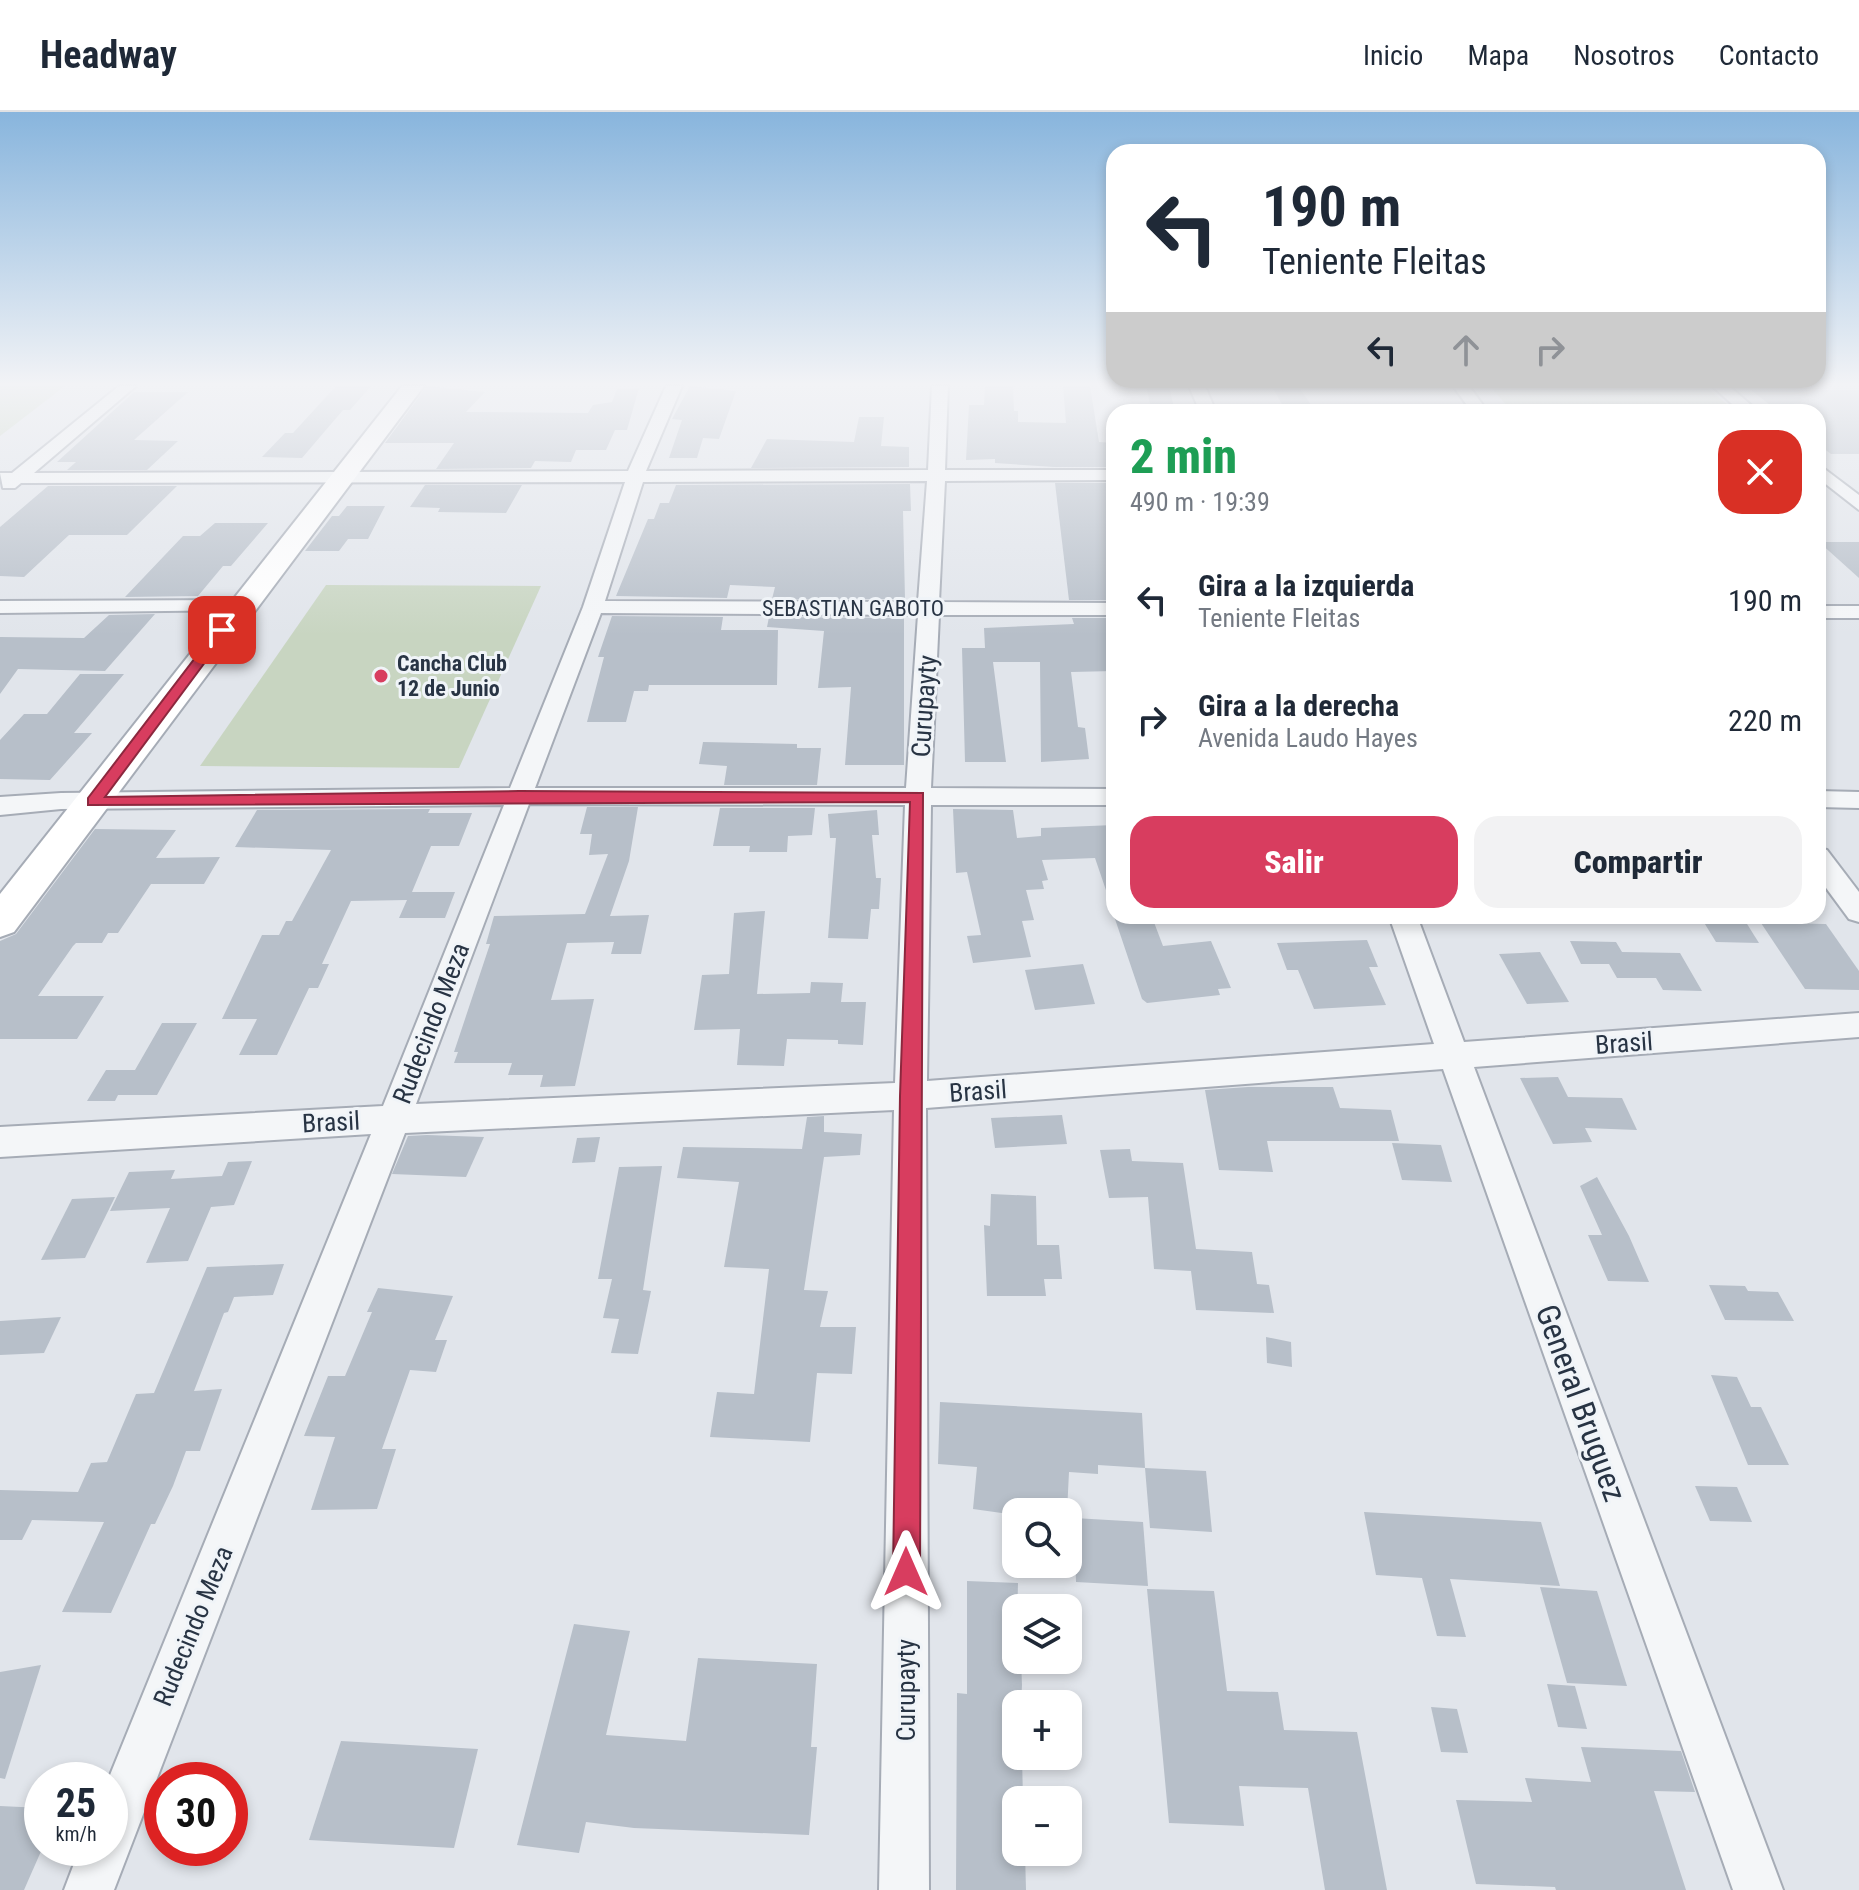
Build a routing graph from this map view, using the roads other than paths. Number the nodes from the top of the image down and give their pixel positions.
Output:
1 (334, 469) edge
2 (336, 469) edge
3 (638, 469) edge
4 (938, 469) edge
5 (636, 474) junction
6 (1826, 474) edge
7 (938, 475) junction
8 (1106, 475) edge
9 (1859, 475) edge
10 (8, 478) edge
11 (328, 478) junction
12 (1826, 479) edge
13 (0, 491) edge
14 (1859, 504) edge
15 (0, 607) edge
16 (230, 607) junction
17 (593, 607) junction
18 (931, 608) junction
19 (1106, 609) edge
20 (1826, 612) edge
21 (1859, 612) edge
22 (519, 796) junction
23 (918, 797) junction
24 (1106, 797) edge
25 (1826, 799) edge
26 (1859, 800) edge
27 (61, 801) junction
28 (93, 802) junction
29 (0, 806) edge
30 (1826, 868) edge
31 (0, 876) edge
32 (1859, 912) edge
33 (0, 922) edge
34 (1406, 924) edge
35 (1859, 1025) edge
36 (1454, 1056) junction
37 (910, 1096) junction
38 (394, 1119) junction
39 (0, 1142) edge
40 (128, 1791) edge
41 (98, 1866) edge
42 (89, 1890) edge
43 (904, 1890) edge
44 (1758, 1890) edge

1 - 11 street
2 - 11 street
3 - 5 street, Rudecindo Meza
4 - 7 street, Curupayty
5 - 7 street
5 - 11 street
5 - 17 street, Rudecindo Meza
6 - 9 street
7 - 8 street
7 - 18 street, Curupayty
10 - 11 street
10 - 13 street
11 - 16 street
12 - 14 street
15 - 16 street
16 - 27 street
16 - 28 street
17 - 18 street, SEBASTIAN GABOTO
17 - 22 street, Rudecindo Meza
18 - 19 street, SEBASTIAN GABOTO
18 - 23 street, Curupayty
20 - 21 street
22 - 23 street
22 - 28 street
22 - 38 street, Rudecindo Meza
23 - 24 street
23 - 37 street, Curupayty
25 - 26 street
27 - 28 street
27 - 29 street
27 - 31 street
28 - 33 street
30 - 32 street
34 - 36 street, General Bruguez
35 - 36 street, Brasil
36 - 37 street, Brasil
36 - 44 street, General Bruguez
37 - 38 street, Brasil
37 - 43 street, Curupayty
38 - 39 street, Brasil
38 - 40 street, Rudecindo Meza
41 - 42 street

